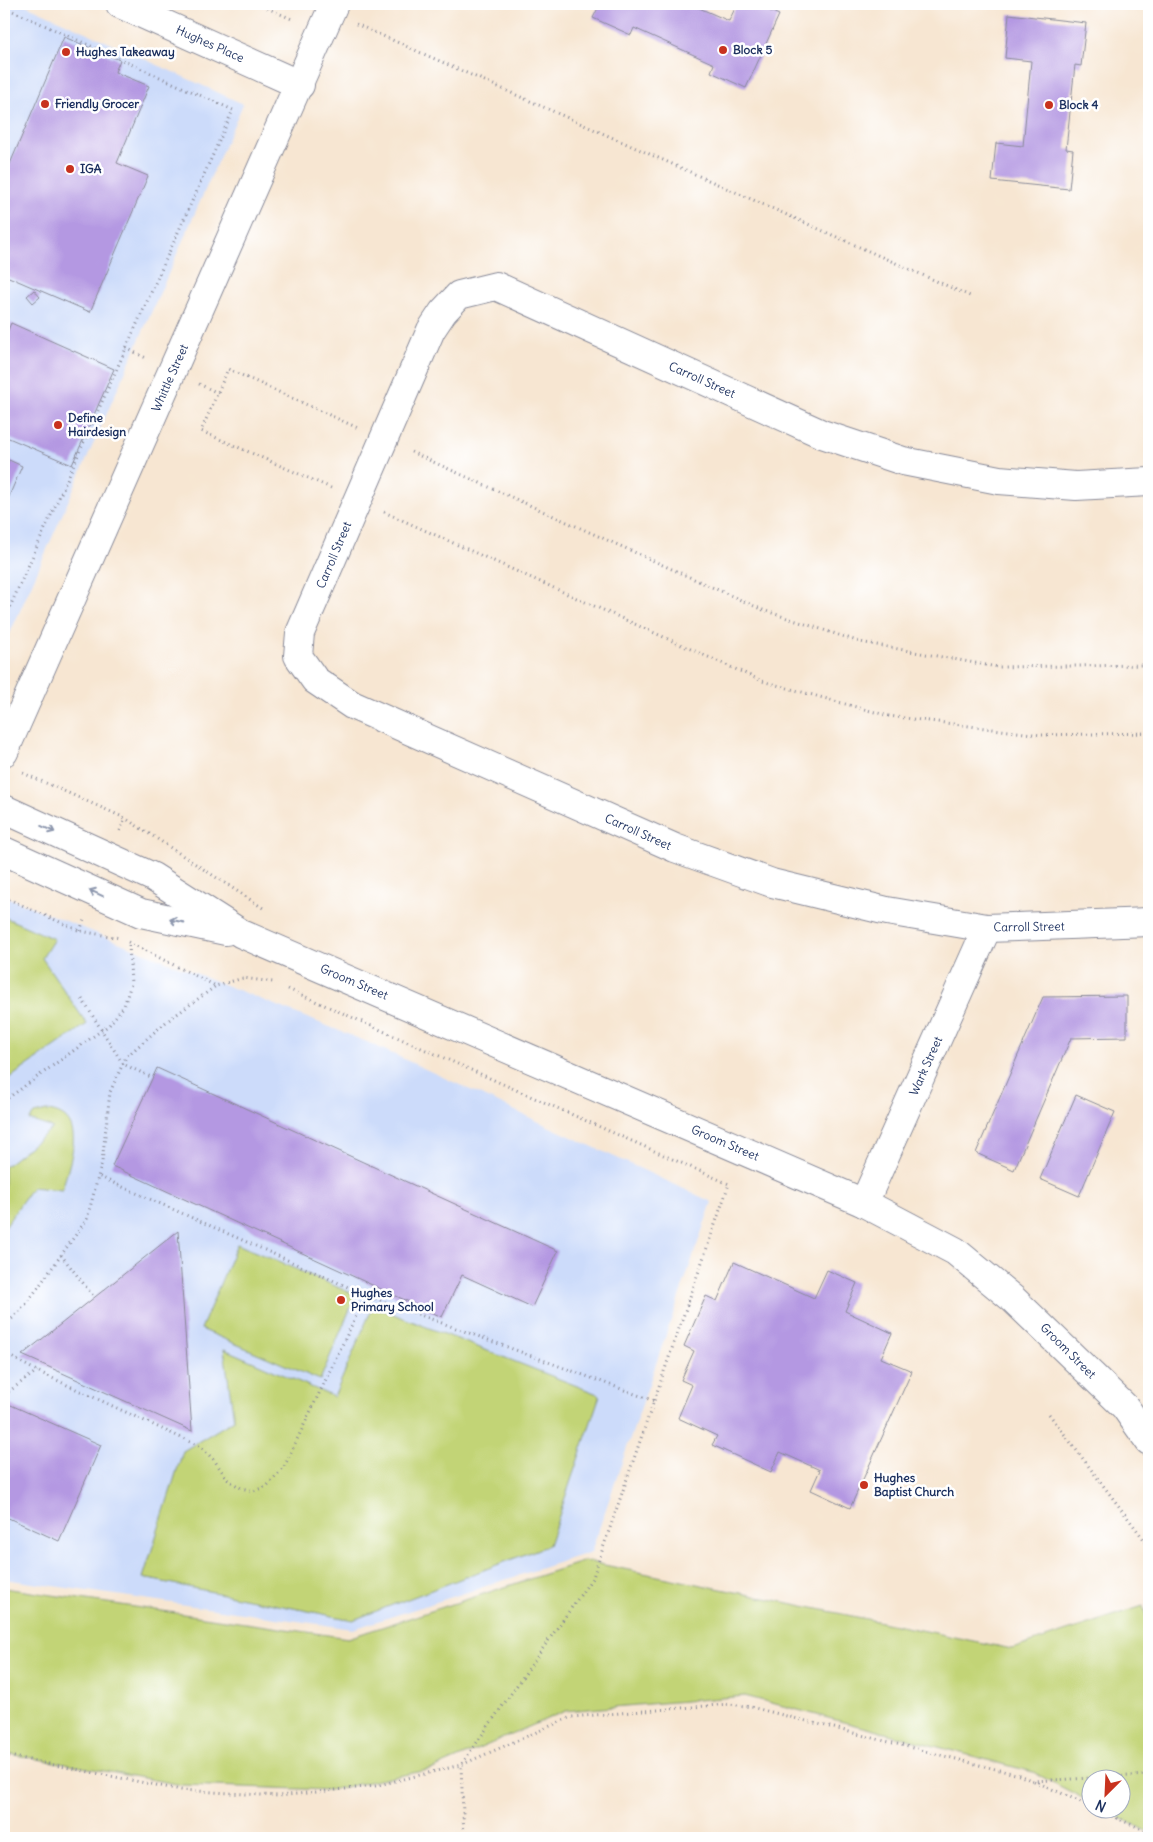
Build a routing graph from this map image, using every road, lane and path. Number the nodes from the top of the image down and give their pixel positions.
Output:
1 (120, 4) edge
2 (258, 4) edge
3 (4, 7) edge
4 (329, 16) edge
5 (300, 85) junction
6 (970, 296) dead end
7 (384, 439) junction
8 (1149, 482) edge
9 (358, 500) junction
10 (4, 620) edge
11 (1149, 665) edge
12 (1149, 733) edge
13 (4, 752) edge
14 (4, 810) edge
15 (4, 851) edge
16 (4, 897) edge
17 (1149, 922) edge
18 (987, 928) junction
19 (242, 934) junction
20 (129, 943) junction
21 (278, 985) dead end
22 (216, 986) junction
23 (288, 989) dead end
24 (82, 999) dead end
25 (101, 1030) junction
26 (123, 1064) junction
27 (152, 1078) dead end
28 (4, 1101) edge
29 (98, 1176) junction
30 (864, 1203) junction
31 (61, 1255) junction
32 (366, 1295) junction
33 (94, 1297) dead end
34 (4, 1325) edge
35 (4, 1353) edge
36 (36, 1370) junction
37 (5, 1390) edge
38 (654, 1401) junction
39 (1049, 1414) dead end
40 (1149, 1441) edge
41 (1149, 1546) edge
42 (4, 1755) edge
43 (461, 1765) junction
44 (1149, 1775) edge
45 (1033, 1781) junction
46 (1080, 1802) edge
47 (1121, 1820) edge
48 (1149, 1832) edge
49 (464, 1838) edge

1 - 5 street, Hughes Place
2 - 4 path
3 - 10 path
4 - 5 street, Whittle Street
4 - 6 path
5 - 13 street, Whittle Street
7 - 8 street, Carroll Street
7 - 9 street, Carroll Street
7 - 9 path
7 - 11 path
9 - 12 path
9 - 18 street, Carroll Street
14 -> 19 street, Groom Street
19 -> 15 street, Groom Street
16 - 20 path
17 - 18 street, Carroll Street
18 - 30 street, Wark Street
19 - 30 street, Groom Street
20 - 22 path
20 - 25 path
21 - 22 path
22 - 26 path
23 - 38 path
24 - 25 path
25 - 26 path
25 - 28 path
26 - 27 path
26 - 29 path
29 - 31 path
29 - 32 path
30 - 40 street, Groom Street
31 - 33 path
31 - 34 path
32 - 36 path
32 - 38 path
35 - 36 path
36 - 37 path
38 - 43 path
39 - 41 path
42 - 43 path
43 - 45 path
43 - 49 path
44 - 45 path
45 - 46 path
47 - 48 path

